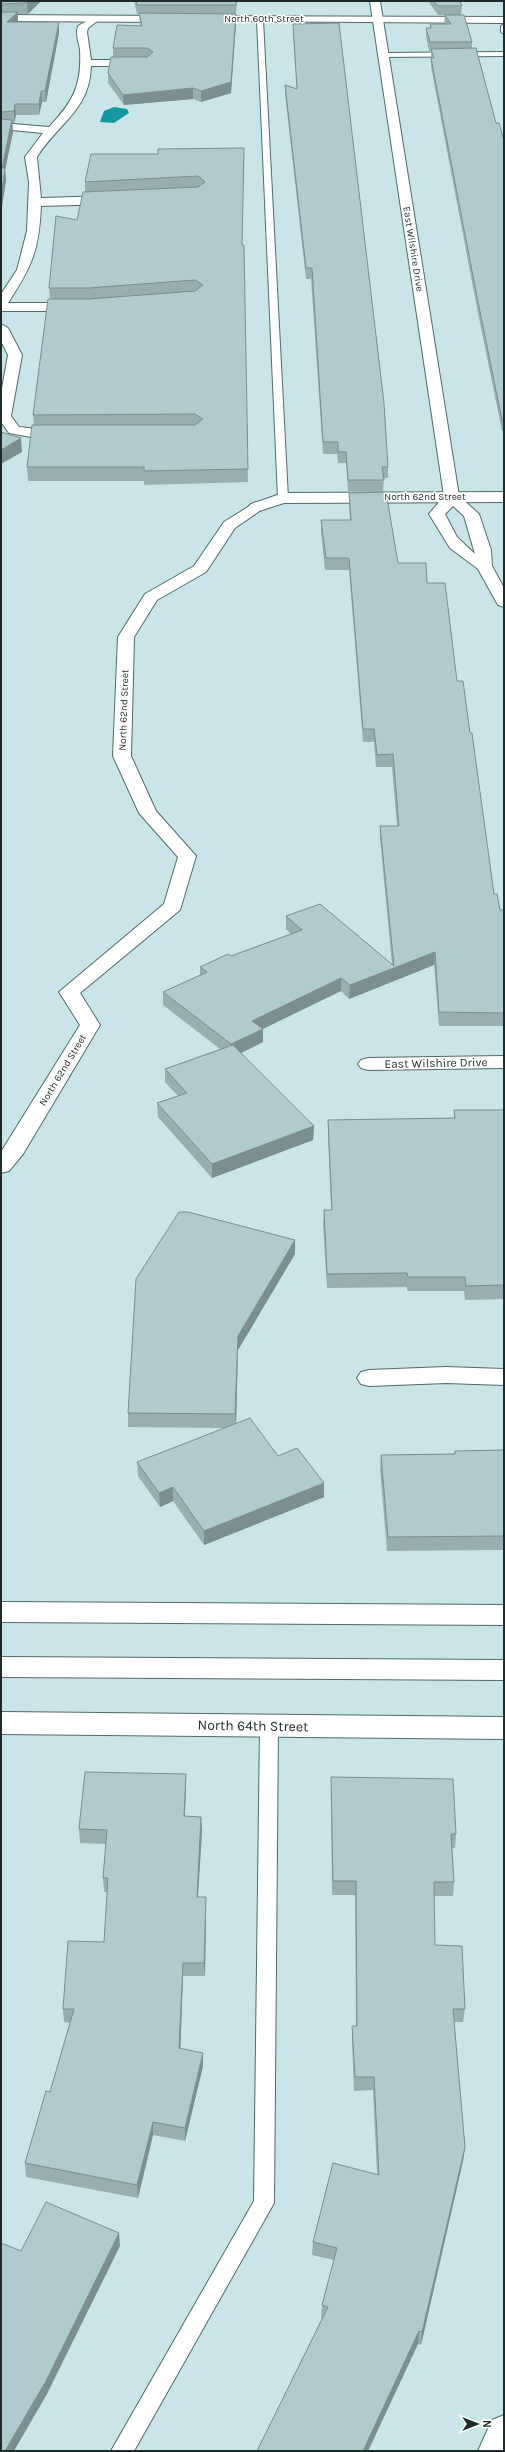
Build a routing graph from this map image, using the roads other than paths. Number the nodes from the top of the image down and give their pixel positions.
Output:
1 (374, 1) edge
2 (96, 14) junction
3 (1, 18) edge
4 (181, 19) edge
5 (197, 19) edge
6 (260, 20) junction
7 (378, 20) junction
8 (504, 20) edge
9 (504, 26) edge
10 (504, 32) edge
11 (504, 54) edge
12 (383, 55) junction
13 (85, 63) junction
14 (147, 63) edge
15 (1, 126) edge
16 (53, 131) junction
17 (119, 199) edge
18 (36, 202) junction
19 (1, 306) edge
20 (89, 306) edge
21 (1, 328) edge
22 (72, 435) edge
23 (452, 497) junction
24 (504, 497) edge
25 (283, 498) junction
26 (484, 566) junction
27 (504, 602) edge
28 (504, 1062) edge
29 (368, 1064) dead end
30 (1, 1166) edge
31 (504, 1377) edge
32 (369, 1378) dead end
33 (1, 1612) edge
34 (504, 1615) edge
35 (1, 1666) edge
36 (504, 1670) edge
37 (1, 1724) edge
38 (269, 1726) junction
39 (504, 1728) edge
40 (504, 2432) edge
41 (122, 2451) edge
42 (495, 2451) edge

1 - 7 street, East Wilshire Drive
2 - 3 street
2 - 4 street
2 - 13 street
5 - 6 street, North 60th Street
6 - 7 street, North 60th Street
6 - 25 lane
7 - 8 street, North 60th Street
7 - 12 street, East Wilshire Drive
9 - 10 lane
11 - 12 lane
12 - 23 street, East Wilshire Drive
13 - 14 street
13 - 16 street
15 - 16 street
16 - 18 street
17 - 18 street
18 - 19 street
19 - 20 street
21 - 22 street
23 - 24 street, North 62nd Street
23 - 25 street, North 62nd Street
23 - 26 street
23 - 26 street
25 - 30 street, North 62nd Street
26 - 27 street
28 - 29 street, East Wilshire Drive
31 - 32 street
33 - 34 street
35 - 36 street
37 - 38 street, North 64th Street
38 - 39 street, North 64th Street
38 - 41 lane
40 - 42 street

